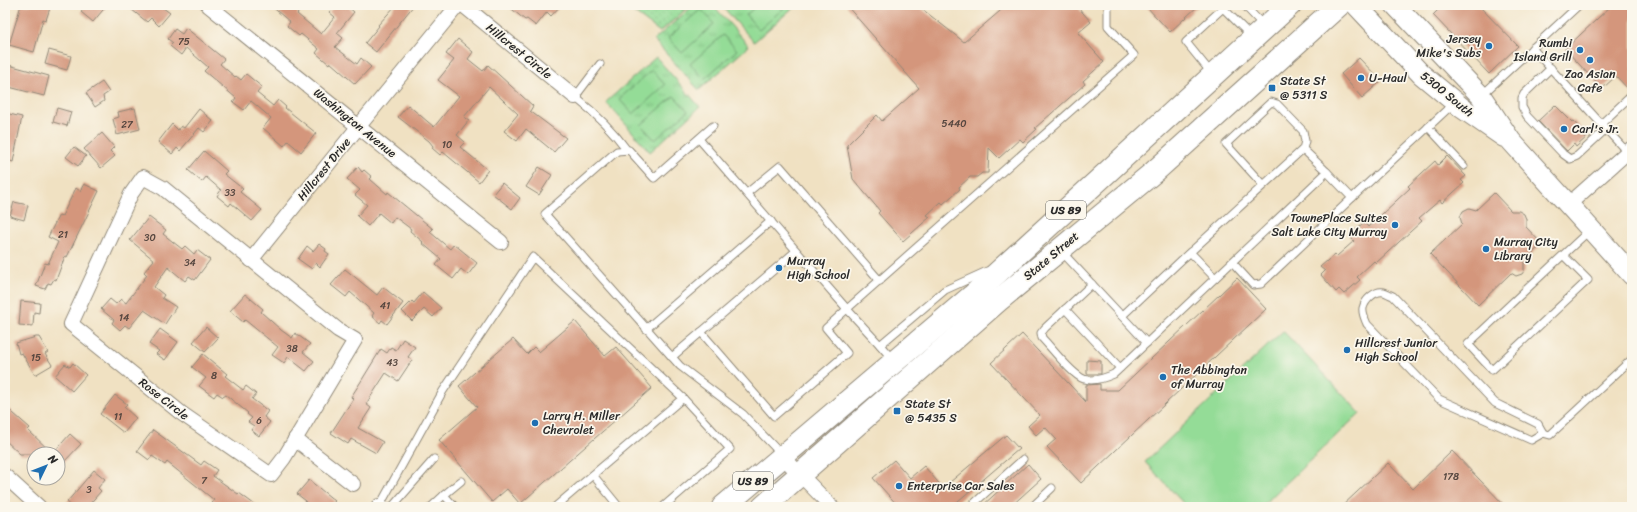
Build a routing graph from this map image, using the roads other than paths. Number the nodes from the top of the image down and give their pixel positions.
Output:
1 (208, 5) edge
2 (458, 5) edge
3 (463, 5) edge
4 (1108, 5) edge
5 (1244, 5) edge
6 (1290, 5) edge
7 (1339, 5) edge
8 (1356, 5) edge
9 (1396, 5) edge
10 (1579, 5) edge
11 (1259, 33) junction
12 (1532, 48) junction
13 (600, 64) dead end
14 (1551, 68) junction
15 (1213, 75) junction
16 (1632, 95) edge
17 (1481, 96) junction
18 (575, 97) junction
19 (1455, 102) junction
20 (359, 126) junction
21 (713, 126) dead end
22 (1603, 126) junction
23 (1428, 127) junction
24 (699, 139) junction
25 (1511, 141) junction
26 (1303, 148) junction
27 (627, 150) junction
28 (1630, 150) edge
29 (1464, 166) dead end
30 (1327, 172) junction
31 (1263, 185) junction
32 (747, 193) junction
33 (1352, 198) junction
34 (1568, 205) junction
35 (770, 221) junction
36 (1590, 230) junction
37 (501, 242) dead end
38 (1059, 250) junction
39 (796, 251) junction
40 (1190, 252) junction
41 (1563, 255) junction
42 (1015, 257) junction
43 (251, 260) junction
44 (1232, 262) junction
45 (1632, 275) edge
46 (1215, 278) junction
47 (880, 281) junction
48 (1092, 284) junction
49 (847, 309) junction
50 (1065, 309) junction
51 (1122, 316) junction
52 (646, 329) junction
53 (701, 332) junction
54 (1147, 343) junction
55 (880, 345) junction
56 (672, 357) junction
57 (1632, 359) edge
58 (895, 362) junction
59 (1120, 368) junction
60 (683, 398) junction
61 (1543, 433) junction
62 (295, 439) junction
63 (782, 456) junction
64 (434, 459) dead end
65 (1023, 459) dead end
66 (801, 474) junction
67 (593, 475) junction
68 (5, 476) edge
69 (461, 480) dead end
70 (353, 484) dead end
71 (1052, 488) dead end
72 (444, 495) junction
73 (39, 507) edge
74 (383, 507) edge
75 (431, 507) edge
76 (455, 507) edge
77 (555, 507) edge
78 (619, 507) edge
79 (662, 507) edge
80 (723, 507) edge
81 (763, 507) edge
82 (832, 507) edge
83 (970, 507) edge
84 (1032, 507) edge

1 - 20 street, Washington Avenue
2 - 20 street, Hillcrest Drive
3 - 18 street, Hillcrest Circle
4 - 47 lane
5 - 11 lane
6 - 11 main road, State Street / US 89
7 - 38 main road, State Street / US 89
8 - 19 main road, 5300 South
9 - 17 main road, 5300 South
10 - 12 lane
11 - 15 main road, State Street / US 89
11 - 15 lane
12 - 14 lane
12 - 17 lane
13 - 18 lane
14 - 22 lane
14 - 22 lane
15 - 42 main road, State Street / US 89
16 - 22 lane
17 - 25 main road, 5300 South
18 - 27 lane
19 - 23 lane
19 - 25 main road, 5300 South
20 - 37 street, Washington Avenue
20 - 43 street, Hillcrest Drive
21 - 24 lane
22 - 28 lane
23 - 29 lane
23 - 33 lane
24 - 27 lane
24 - 32 lane
25 - 34 main road, 5300 South
26 - 30 lane
26 - 31 lane
26 - 31 lane
27 - 52 lane
28 - 34 street
30 - 33 lane
30 - 44 lane
31 - 40 lane
32 - 35 lane
32 - 47 lane
33 - 44 lane
34 - 36 main road, 5300 South
35 - 39 lane
35 - 52 lane
36 - 41 lane
36 - 45 main road, 5300 South
38 - 48 lane
38 - 66 main road, State Street / US 89
39 - 49 lane
39 - 53 lane
40 - 46 lane
40 - 51 lane
41 - 41 lane
42 - 55 lane
42 - 58 main road, State Street / US 89
43 - 62 street, Rose Circle
43 - 62 street, Rose Circle
44 - 46 lane
46 - 54 lane
47 - 49 lane
48 - 50 lane
48 - 51 lane
49 - 53 lane
49 - 55 lane
50 - 59 lane
50 - 59 lane
51 - 54 lane
52 - 56 lane
53 - 56 lane
54 - 59 lane
55 - 58 lane
56 - 63 lane
57 - 61 lane
58 - 63 main road, State Street / US 89
60 - 67 lane
60 - 74 lane
60 - 79 lane
61 - 61 lane
62 - 70 street
63 - 66 street
63 - 80 main road, State Street / US 89
64 - 74 lane
65 - 83 lane
66 - 81 main road, State Street / US 89
66 - 82 street
67 - 77 lane
67 - 78 lane
68 - 73 street
69 - 72 lane
71 - 84 lane
72 - 75 lane
72 - 76 lane

